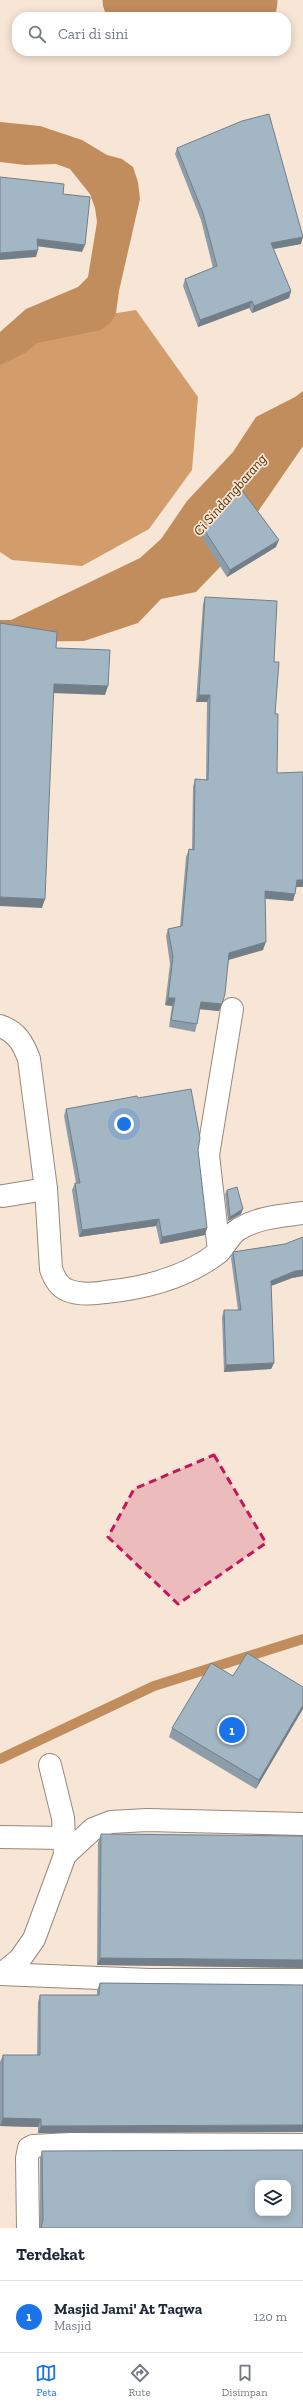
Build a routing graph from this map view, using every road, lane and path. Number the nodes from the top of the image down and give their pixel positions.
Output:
1 (232, 1008) dead end
2 (0, 1026) edge
3 (46, 1189) junction
4 (3, 1196) dead end
5 (303, 1213) edge
6 (219, 1251) junction
7 (50, 1765) dead end
8 (303, 1824) edge
9 (0, 1837) edge
10 (64, 1846) junction
11 (1, 1974) edge
12 (303, 1980) edge
13 (303, 2145) edge
14 (28, 2228) edge

1 - 6 street
2 - 3 street
3 - 4 street
3 - 6 street
5 - 6 street
7 - 10 street
8 - 10 street
9 - 10 street
10 - 11 street
11 - 12 street
13 - 14 street

